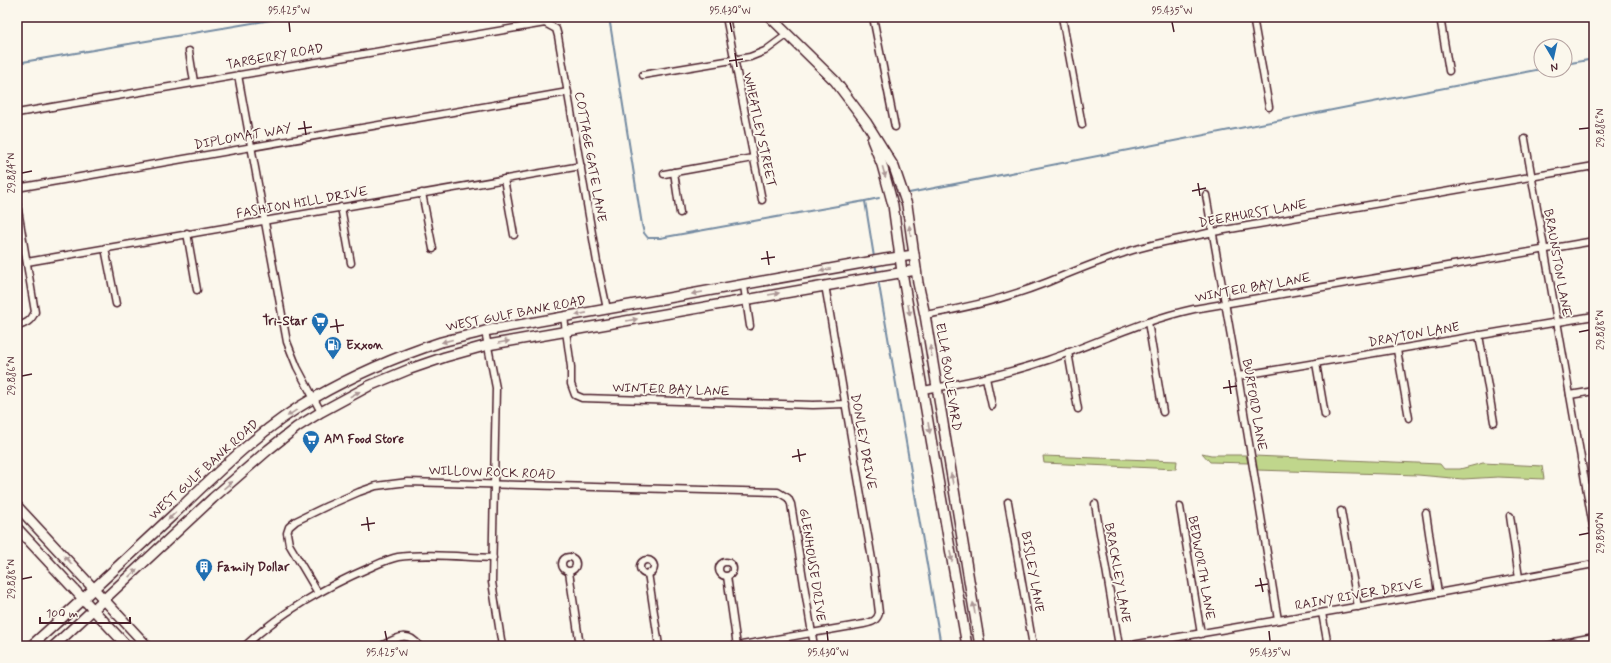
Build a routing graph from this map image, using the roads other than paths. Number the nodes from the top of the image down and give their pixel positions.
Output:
1 (726, 17) edge
2 (770, 17) edge
3 (873, 17) edge
4 (1062, 17) edge
5 (1253, 17) edge
6 (1440, 17) edge
7 (537, 24) joint
8 (788, 34) junction
9 (189, 51) dead end
10 (734, 60) junction
11 (1449, 71) dead end
12 (238, 75) junction
13 (643, 75) dead end
14 (194, 82) junction
15 (568, 92) junction
16 (1269, 107) dead end
17 (17, 113) edge
18 (866, 122) junction
19 (1082, 125) dead end
20 (895, 127) dead end
21 (1525, 139) dead end
22 (250, 147) junction
23 (754, 158) junction
24 (581, 166) junction
25 (1594, 166) edge
26 (674, 172) junction
27 (664, 174) dead end
28 (1531, 177) junction
29 (504, 179) junction
30 (17, 188) edge
31 (422, 193) junction
32 (1206, 195) dead end
33 (762, 200) dead end
34 (17, 204) edge
35 (341, 207) junction
36 (680, 213) dead end
37 (265, 220) junction
38 (1213, 232) junction
39 (187, 234) junction
40 (514, 235) dead end
41 (1594, 241) edge
42 (105, 248) junction
43 (433, 249) dead end
44 (1543, 249) junction
45 (914, 255) junction
46 (900, 257) junction
47 (27, 262) junction
48 (351, 263) dead end
49 (916, 270) junction
50 (902, 272) junction
51 (744, 286) junction
52 (825, 286) junction
53 (197, 290) dead end
54 (746, 299) junction
55 (116, 304) dead end
56 (1225, 304) junction
57 (607, 309) junction
58 (925, 315) junction
59 (1594, 316) edge
60 (564, 317) junction
61 (1148, 322) junction
62 (1556, 322) junction
63 (17, 326) edge
64 (750, 326) dead end
65 (485, 331) junction
66 (567, 331) junction
67 (1479, 335) junction
68 (488, 345) junction
69 (1397, 350) junction
70 (1068, 352) junction
71 (403, 356) junction
72 (1316, 363) junction
73 (410, 369) junction
74 (1238, 376) junction
75 (986, 378) junction
76 (936, 387) junction
77 (923, 390) junction
78 (1594, 391) edge
79 (1570, 395) junction
80 (314, 398) junction
81 (846, 404) junction
82 (992, 406) dead end
83 (1078, 409) dead end
84 (321, 412) junction
85 (1163, 412) dead end
86 (1325, 416) dead end
87 (1409, 418) dead end
88 (1494, 422) dead end
89 (493, 484) junction
90 (203, 487) junction
91 (778, 493) joint
92 (213, 498) junction
93 (1008, 502) dead end
94 (1094, 504) dead end
95 (17, 506) edge
96 (1180, 507) dead end
97 (1341, 511) dead end
98 (1426, 513) dead end
99 (1510, 516) dead end
100 (17, 528) edge
101 (1594, 532) edge
102 (492, 558) junction
103 (1594, 564) edge
104 (569, 572) dead end
105 (648, 573) dead end
106 (727, 576) dead end
107 (1519, 578) junction
108 (95, 589) junction
109 (318, 593) junction
110 (1438, 593) junction
111 (83, 599) junction
112 (104, 600) junction
113 (1358, 607) junction
114 (94, 610) junction
115 (1322, 613) junction
116 (1278, 620) junction
117 (812, 633) junction
118 (1201, 634) junction
119 (1594, 637) edge
120 (31, 646) edge
121 (54, 646) edge
122 (128, 646) edge
123 (147, 646) edge
124 (245, 646) edge
125 (381, 646) edge
126 (419, 646) edge
127 (502, 646) edge
128 (580, 646) edge
129 (658, 646) edge
130 (737, 646) edge
131 (814, 646) edge
132 (967, 646) edge
133 (980, 646) edge
134 (1033, 646) edge
135 (1119, 646) edge
136 (1126, 646) edge
137 (1328, 646) edge
138 (1548, 646) edge

1 - 10 street, WHEATLEY STREET
2 - 8 main road, ELLA BOULEVARD
3 - 20 street
4 - 19 street
5 - 16 street
6 - 11 street
7 - 12 street, TARBERRY ROAD
7 - 15 street, COTTAGE GATE LANE
8 - 10 street
8 - 18 main road, ELLA BOULEVARD
9 - 14 street
10 - 13 street
10 - 23 street, WHEATLEY STREET
12 - 14 street, TARBERRY ROAD
12 - 22 street
14 - 17 street, TARBERRY ROAD
15 - 22 street, DIPLOMAT WAY
15 - 24 street, COTTAGE GATE LANE
45 -> 18 main road, ELLA BOULEVARD
18 -> 46 main road, ELLA BOULEVARD
21 - 28 street, BRAUNSTON LANE
22 - 30 street, DIPLOMAT WAY
22 - 37 street
23 - 26 street
23 - 33 street, WHEATLEY STREET
24 - 29 street, FASHION HILL DRIVE
24 - 57 street, COTTAGE GATE LANE
25 - 28 street, DEERHURST LANE
26 - 27 street
26 - 36 street
28 - 38 street, DEERHURST LANE
28 - 44 street, BRAUNSTON LANE
29 - 31 street, FASHION HILL DRIVE
29 - 40 street
31 - 35 street, FASHION HILL DRIVE
31 - 43 street
32 - 38 street, BURFORD LANE
34 - 47 street
35 - 37 street, FASHION HILL DRIVE
35 - 48 street
37 - 39 street, FASHION HILL DRIVE
37 - 80 street
38 - 56 street, BURFORD LANE
38 - 58 street, DEERHURST LANE
39 - 42 street, FASHION HILL DRIVE
39 - 53 street
41 - 44 street, WINTER BAY LANE
42 - 47 street, FASHION HILL DRIVE
42 - 55 street
44 - 56 street, WINTER BAY LANE
44 - 62 street, BRAUNSTON LANE
45 - 46 main road, WEST GULF BANK ROAD
45 - 49 main road, ELLA BOULEVARD
46 - 50 main road, ELLA BOULEVARD
46 -> 51 main road, WEST GULF BANK ROAD
47 - 63 street
49 - 50 main road, WEST GULF BANK ROAD
49 - 58 main road, ELLA BOULEVARD
50 - 52 main road, WEST GULF BANK ROAD
50 -> 77 main road, ELLA BOULEVARD
51 - 54 street
51 -> 57 main road, WEST GULF BANK ROAD
54 -> 52 main road, WEST GULF BANK ROAD
52 - 81 street, DONLEY DRIVE
54 - 64 street
66 -> 54 main road, WEST GULF BANK ROAD
56 - 61 street, WINTER BAY LANE
56 - 74 street, BURFORD LANE
57 -> 60 main road, WEST GULF BANK ROAD
76 -> 58 main road, ELLA BOULEVARD
59 - 62 street, DRAYTON LANE
60 - 65 main road, WEST GULF BANK ROAD
60 - 66 street, WINTER BAY LANE
61 - 70 street, WINTER BAY LANE
61 - 85 street
62 - 67 street, DRAYTON LANE
62 - 79 street, BRAUNSTON LANE
65 - 68 street
65 -> 71 main road, WEST GULF BANK ROAD
68 -> 66 main road, WEST GULF BANK ROAD
66 - 81 street, WINTER BAY LANE
67 - 69 street, DRAYTON LANE
67 - 88 street
68 - 73 main road, WEST GULF BANK ROAD
68 - 89 street
69 - 72 street, DRAYTON LANE
69 - 87 street
70 - 75 street, WINTER BAY LANE
70 - 83 street
71 - 73 main road
71 - 80 main road, WEST GULF BANK ROAD
72 - 74 street, DRAYTON LANE
72 - 86 street
84 -> 73 main road, WEST GULF BANK ROAD
74 - 116 street, BURFORD LANE
75 - 76 street, WINTER BAY LANE
75 - 82 street
76 - 77 street, WINTER BAY LANE
133 -> 76 main road, ELLA BOULEVARD
77 -> 132 main road, ELLA BOULEVARD
78 - 79 street
79 - 101 street, BRAUNSTON LANE
80 - 84 street
80 -> 90 main road, WEST GULF BANK ROAD
81 - 117 street, DONLEY DRIVE
92 -> 84 main road, WEST GULF BANK ROAD
89 - 91 street, WILLOW ROCK ROAD
89 - 102 street
89 - 109 street, WILLOW ROCK ROAD
90 - 92 main road
90 -> 108 main road, WEST GULF BANK ROAD
91 - 117 street, GLENHOUSE DRIVE
112 -> 92 main road, WEST GULF BANK ROAD
93 - 134 street, BISLEY LANE
94 - 135 street, BRACKLEY LANE
108 -> 95 main road
96 - 118 street, BEDWORTH LANE
97 - 113 street
98 - 110 street
99 - 107 street
100 - 111 main road
102 - 109 street
102 - 127 street
103 - 107 street, RAINY RIVER DRIVE
104 - 128 street
105 - 129 street
106 - 130 street
107 - 110 street, RAINY RIVER DRIVE
108 - 111 main road, WEST GULF BANK ROAD
108 - 112 main road
109 - 124 street
110 - 113 street, RAINY RIVER DRIVE
111 - 114 main road
111 - 120 main road, WEST GULF BANK ROAD
112 - 114 main road, WEST GULF BANK ROAD
112 - 123 main road
113 - 115 street, RAINY RIVER DRIVE
114 - 121 main road, WEST GULF BANK ROAD
114 - 122 main road
115 - 116 street, RAINY RIVER DRIVE
115 - 137 street
116 - 118 street, RAINY RIVER DRIVE
117 - 130 street
117 - 131 street, GLENHOUSE DRIVE
118 - 136 street, RAINY RIVER DRIVE
119 - 138 street
125 - 126 street

